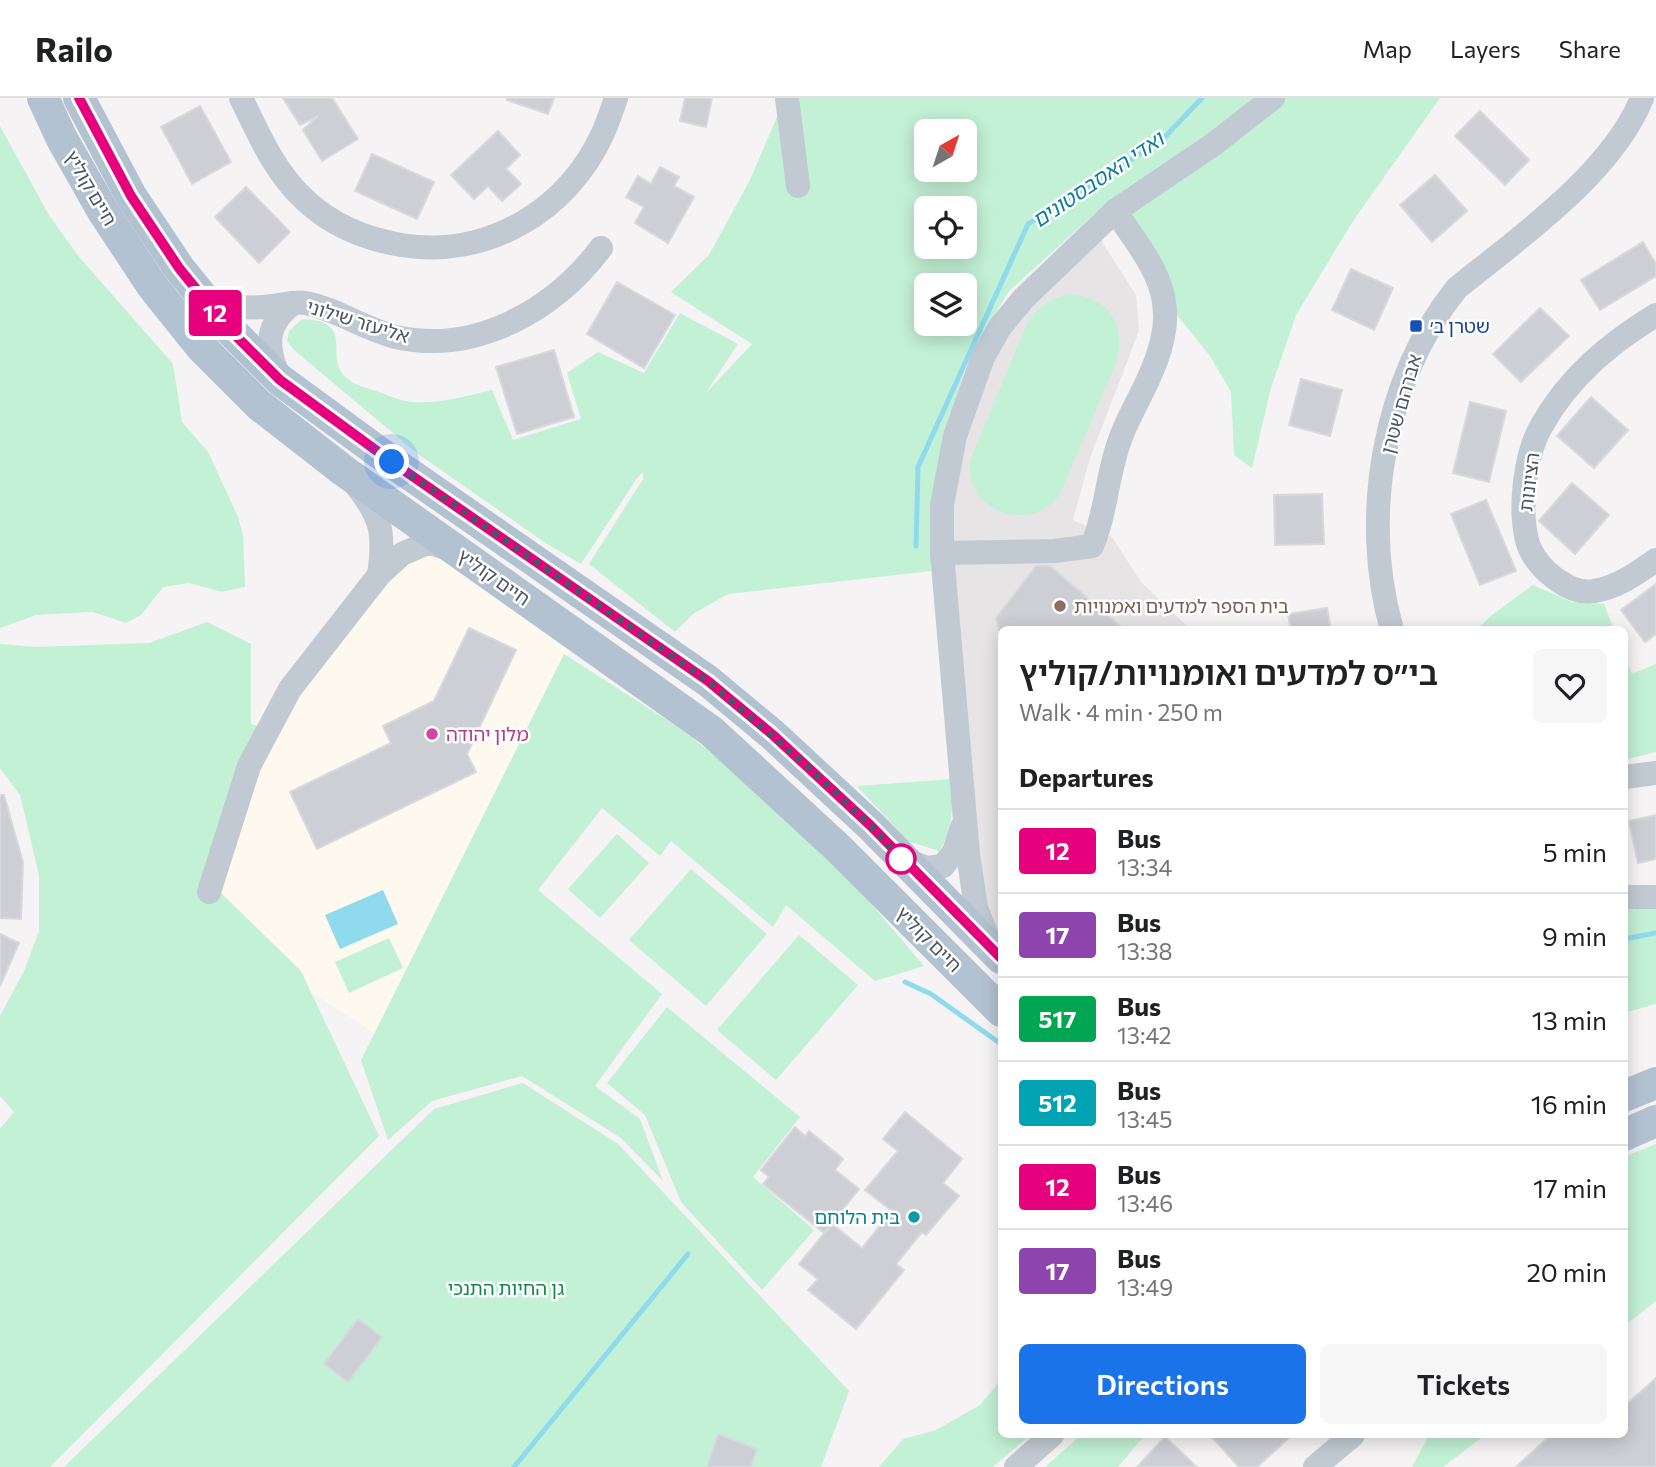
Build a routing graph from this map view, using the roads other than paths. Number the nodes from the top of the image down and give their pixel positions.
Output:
1 (43, 98) edge
2 (79, 98) edge
3 (241, 98) edge
4 (616, 98) edge
5 (787, 98) edge
6 (1273, 98) edge
7 (1642, 98) edge
8 (798, 186) dead end
9 (1115, 211) junction
10 (601, 248) dead end
11 (198, 293) junction
12 (294, 303) junction
13 (1656, 314) edge
14 (280, 380) junction
15 (344, 471) junction
16 (942, 553) junction
17 (465, 557) junction
18 (1656, 560) edge
19 (379, 575) junction
20 (1391, 626) edge
21 (1656, 773) edge
22 (1628, 776) edge
23 (965, 816) junction
24 (898, 856) junction
25 (209, 892) dead end
26 (1628, 897) edge
27 (1656, 897) edge
28 (998, 955) edge
29 (998, 1008) edge
30 (1656, 1083) edge
31 (1628, 1094) edge
32 (1656, 1121) edge
33 (1628, 1133) edge
34 (1049, 1438) edge
35 (1348, 1438) edge
36 (1016, 1467) edge
37 (1315, 1467) edge

1 - 15 main road, חיים קוליץ
2 - 11 main road, חיים קוליץ
3 - 4 street
5 - 8 street
6 - 9 street
7 - 20 street, אברהם שטרן
9 - 16 street
9 - 16 street
10 - 12 street, אליעזר שילוני
11 - 12 street, אליעזר שילוני
11 - 14 main road, חיים קוליץ
12 - 14 street, אליעזר שילוני
13 - 18 street, הציונות
14 - 24 main road, חיים קוליץ
15 - 17 main road, חיים קוליץ
15 - 19 street
16 - 23 street
17 - 19 street
17 - 29 main road, חיים קוליץ
19 - 25 street
21 - 22 street
23 - 24 street
23 - 28 street
24 - 28 main road, חיים קוליץ
26 - 27 street
30 - 31 main road
32 - 33 main road
34 - 36 street
35 - 37 street

